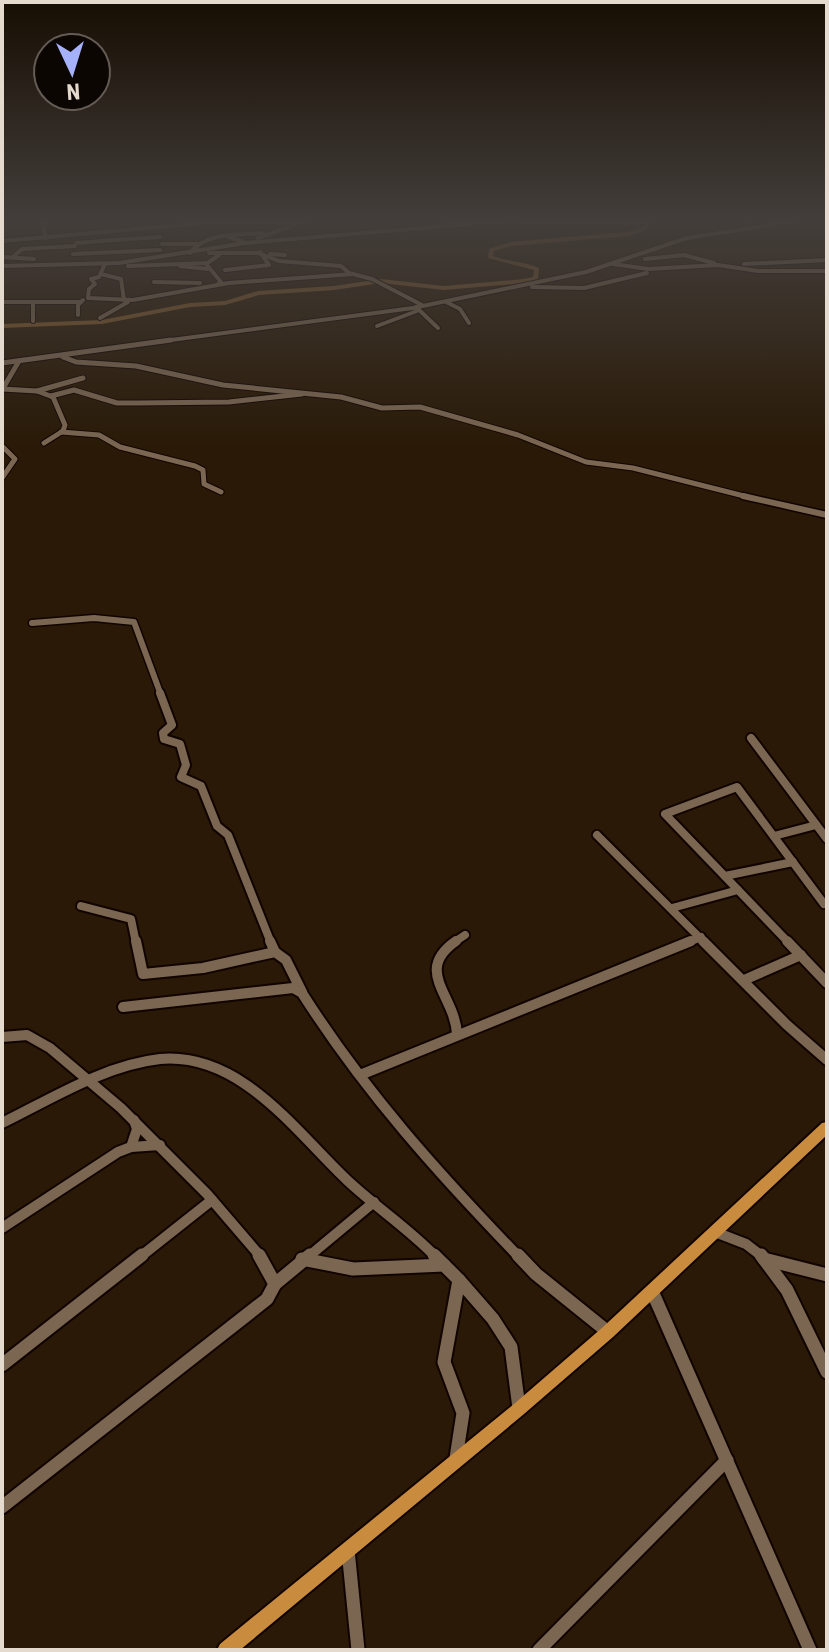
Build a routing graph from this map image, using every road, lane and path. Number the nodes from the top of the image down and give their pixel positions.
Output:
1 (123, 295) edge
2 (142, 295) edge
3 (157, 295) edge
4 (402, 295) edge
5 (477, 295) edge
6 (87, 297) joint
7 (135, 299) junction
8 (124, 300) junction
9 (2, 302) edge
10 (33, 302) junction
11 (80, 302) junction
12 (445, 302) junction
13 (423, 306) junction
14 (415, 311) junction
15 (78, 315) dead end
16 (100, 318) dead end
17 (33, 321) dead end
18 (469, 323) dead end
19 (377, 326) dead end
20 (438, 328) dead end
21 (51, 357) junction
22 (19, 361) junction
23 (2, 363) edge
24 (83, 378) dead end
25 (2, 389) edge
26 (37, 391) junction
27 (307, 393) junction
28 (51, 396) junction
29 (61, 432) junction
30 (44, 443) dead end
31 (2, 446) edge
32 (2, 478) edge
33 (221, 492) dead end
34 (827, 515) edge
35 (32, 623) dead end
36 (751, 738) dead end
37 (816, 825) junction
38 (597, 835) dead end
39 (774, 836) junction
40 (827, 839) edge
41 (793, 862) junction
42 (725, 876) junction
43 (738, 890) junction
44 (824, 904) dead end
45 (81, 906) dead end
46 (672, 908) junction
47 (465, 935) dead end
48 (701, 937) junction
49 (275, 952) junction
50 (801, 955) junction
51 (744, 980) junction
52 (827, 983) edge
53 (302, 993) junction
54 (123, 1007) dead end
55 (457, 1034) junction
56 (2, 1037) edge
57 (827, 1060) edge
58 (360, 1075) junction
59 (91, 1082) junction
60 (134, 1120) junction
61 (2, 1123) edge
62 (827, 1127) edge
63 (160, 1145) junction
64 (131, 1147) junction
65 (212, 1200) junction
66 (374, 1202) junction
67 (2, 1228) edge
68 (715, 1232) junction
69 (302, 1259) junction
70 (763, 1259) junction
71 (444, 1265) junction
72 (827, 1275) edge
73 (459, 1280) junction
74 (275, 1284) junction
75 (651, 1290) junction
76 (608, 1332) junction
77 (2, 1365) edge
78 (827, 1372) edge
79 (519, 1409) junction
80 (727, 1460) junction
81 (455, 1462) junction
82 (2, 1507) edge
83 (348, 1549) junction
84 (226, 1650) edge
85 (358, 1650) edge
86 (539, 1650) edge
87 (810, 1650) edge

1 - 8 street
2 - 7 street
3 - 7 street
4 - 13 street
5 - 12 street
6 - 8 street
6 - 11 street
7 - 8 street
7 - 16 street
9 - 10 street
10 - 11 street
10 - 17 street
11 - 15 street
12 - 13 street
12 - 18 street
13 - 14 street
14 - 19 street
14 - 20 street
14 - 21 street
21 - 22 street
21 - 27 street
22 - 23 street
22 - 25 street
24 - 26 street
25 - 26 street
26 - 28 street
27 - 28 street
27 - 34 street
28 - 29 street
29 - 30 street
29 - 33 street
31 - 32 street
35 - 49 street
36 - 37 street
37 - 39 street
37 - 40 street
38 - 46 street
39 - 41 street
39 - 42 street
41 - 42 street
41 - 44 street
42 - 43 street
43 - 46 street
43 - 50 street
45 - 49 street
46 - 48 street
47 - 55 street
48 - 51 street
48 - 55 street
49 - 53 street
50 - 51 street
50 - 52 street
51 - 57 street
53 - 54 street
53 - 58 street
55 - 58 street
56 - 59 street
58 - 76 street
59 - 60 street
59 - 61 street
59 - 66 street
60 - 63 street
60 - 64 street
62 - 68 main road
63 - 64 street
63 - 65 street
64 - 67 street
65 - 74 street
65 - 77 street
66 - 69 street
66 - 71 street
68 - 70 street
68 - 75 main road
69 - 71 street
69 - 74 street
70 - 72 street
70 - 78 street
71 - 73 street
73 - 79 street
73 - 81 street
74 - 82 street
75 - 76 main road
75 - 80 street
76 - 79 main road
79 - 81 main road
80 - 86 street
80 - 87 street
81 - 83 main road
83 - 84 main road
83 - 85 street

